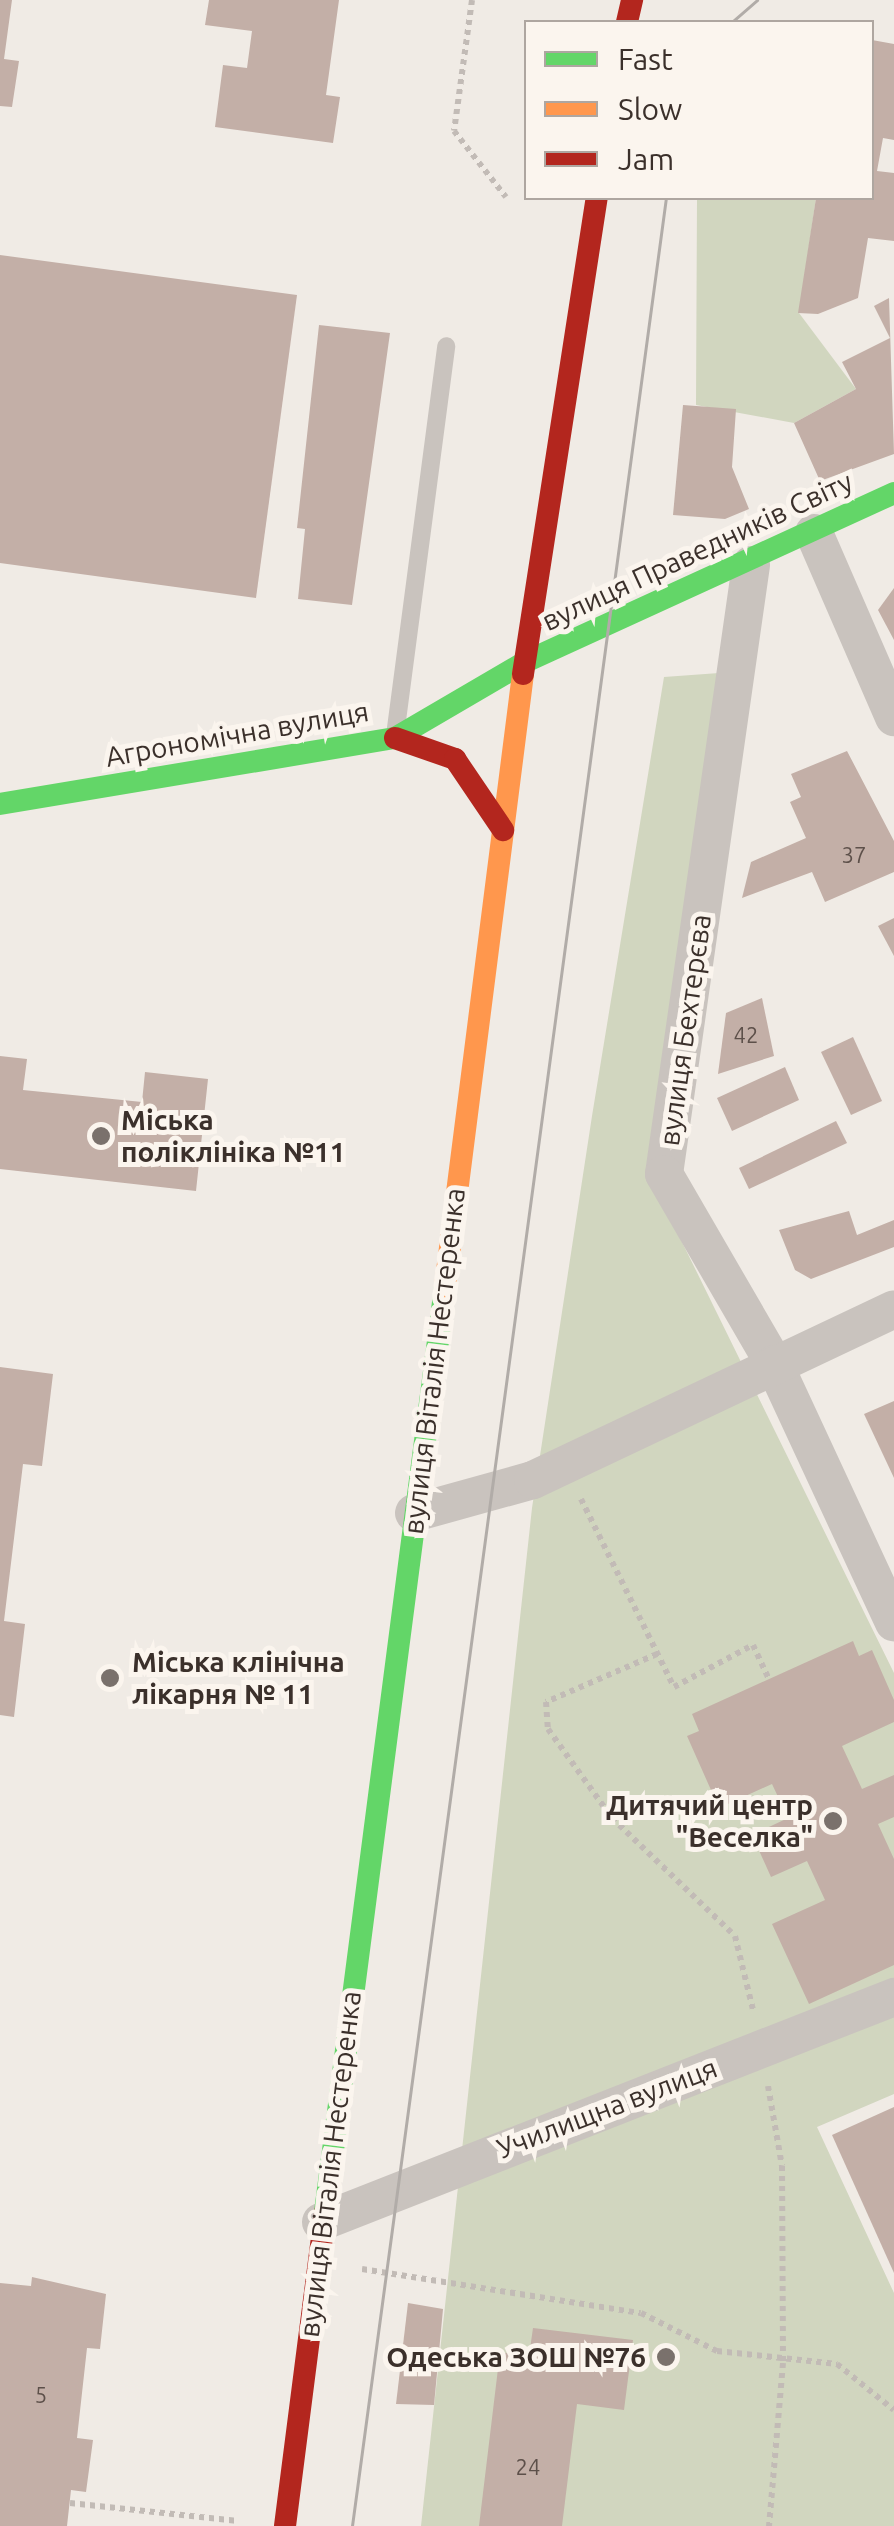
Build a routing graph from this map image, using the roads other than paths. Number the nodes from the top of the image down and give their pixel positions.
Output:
1 (596, 200) edge
2 (446, 346) dead end
3 (894, 493) edge
4 (814, 533) junction
5 (751, 565) junction
6 (525, 662) junction
7 (894, 717) edge
8 (395, 738) junction
9 (0, 804) edge
10 (504, 830) junction
11 (894, 1309) edge
12 (774, 1364) junction
13 (414, 1513) junction
14 (894, 1623) edge
15 (894, 1997) edge
16 (322, 2222) junction
17 (286, 2526) edge

1 - 6 main road, вулиця Віталія Нестеренка
2 - 8 lane
3 - 4 main road, вулиця Праведників Світу
4 - 5 main road, вулиця Праведників Світу
4 - 7 street
5 - 6 main road, вулиця Праведників Світу
5 - 12 street, вулиця Бехтерєва
6 - 8 main road, Агрономічна вулиця
6 - 10 main road, вулиця Віталія Нестеренка
8 - 9 main road, Агрономічна вулиця
8 - 10 main road
10 - 13 main road, вулиця Віталія Нестеренка
11 - 12 street
12 - 13 street
12 - 14 street, вулиця Бехтерєва
13 - 16 main road, вулиця Віталія Нестеренка
15 - 16 street, Училищна вулиця
16 - 17 main road, вулиця Віталія Нестеренка

